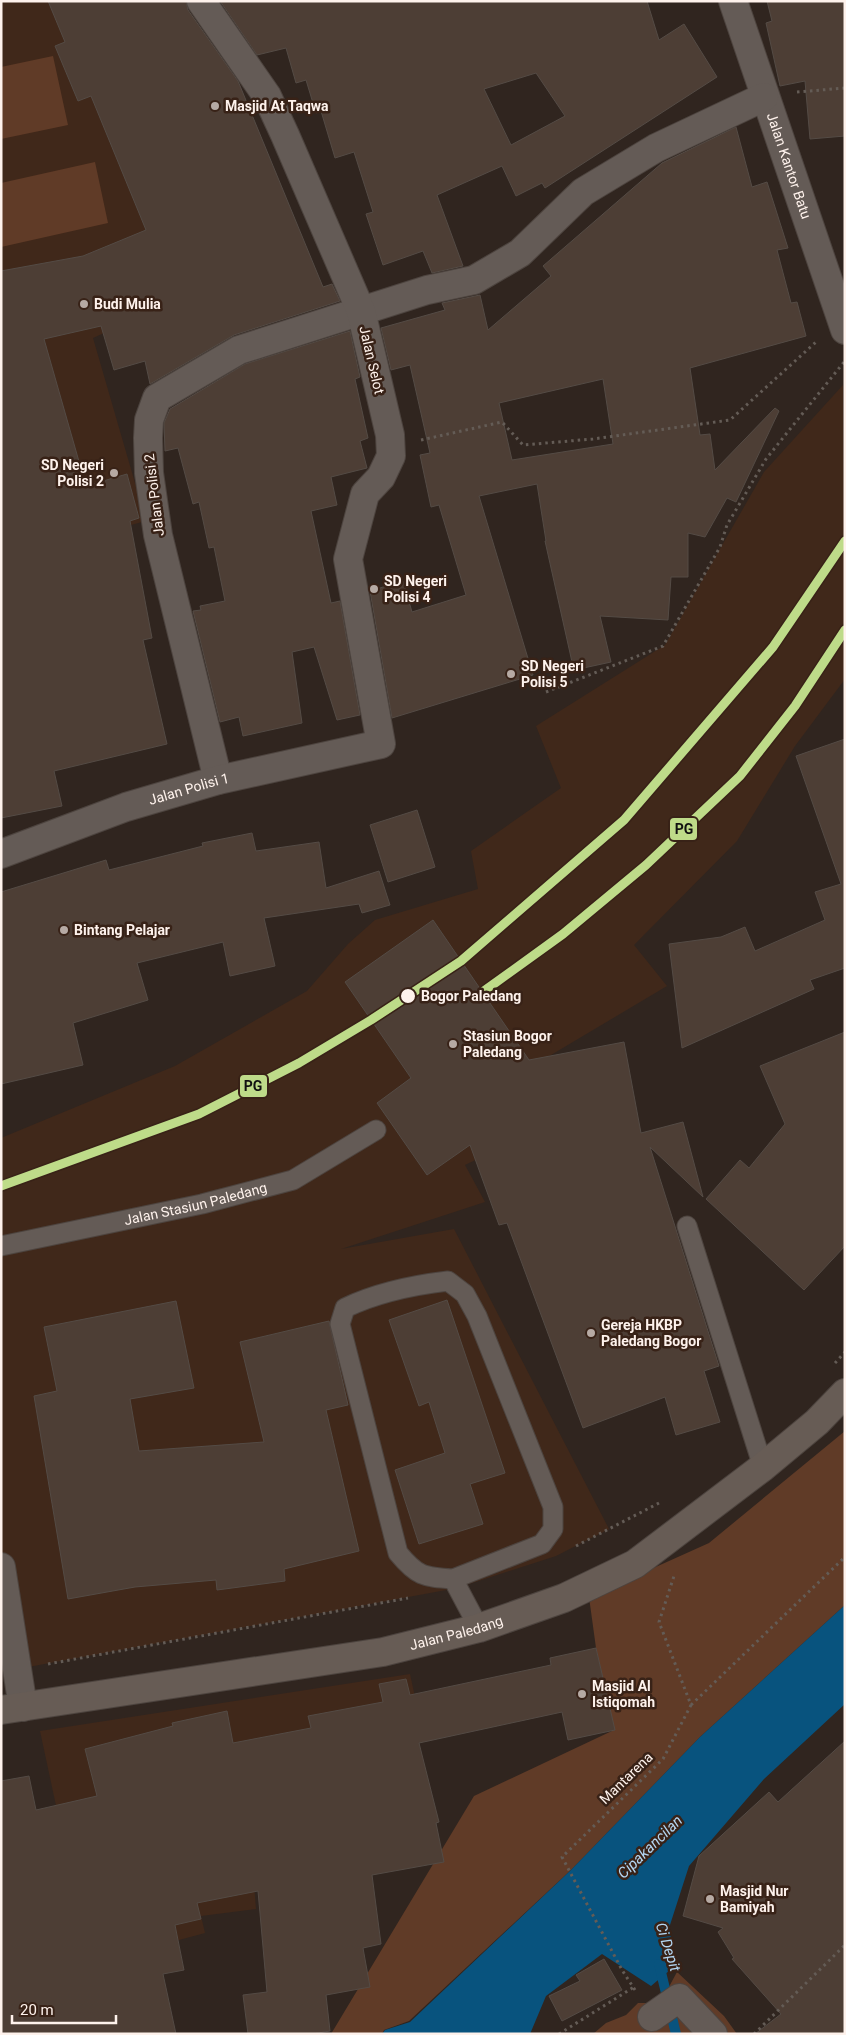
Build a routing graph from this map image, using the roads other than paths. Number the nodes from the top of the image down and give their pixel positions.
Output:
1 (201, 1) edge
2 (733, 1) edge
3 (764, 97) junction
4 (361, 311) junction
5 (843, 325) edge
6 (381, 744) joint
7 (218, 780) junction
8 (1, 854) edge
9 (376, 1130) dead end
10 (687, 1226) dead end
11 (1, 1246) edge
12 (845, 1393) edge
13 (763, 1467) junction
14 (1, 1567) edge
15 (452, 1579) junction
16 (479, 1628) junction
17 (12, 1708) edge
18 (661, 2010) dead end
19 (713, 2034) edge

1 - 4 street, Jalan Selot
2 - 3 street, Jalan Kantor Batu
3 - 4 street, Jalan Polisi 2
3 - 5 street, Jalan Kantor Batu
4 - 6 street, Jalan Selot
4 - 7 street, Jalan Polisi 2
6 - 7 street, Jalan Polisi 1
7 - 8 street, Jalan Polisi 1
9 - 11 lane, Jalan Stasiun Paledang
10 - 13 lane
12 - 13 street, Jalan Paledang
13 - 16 street, Jalan Paledang
14 - 17 street
15 - 15 lane
15 - 16 lane
16 - 17 street, Jalan Paledang
18 - 19 street

